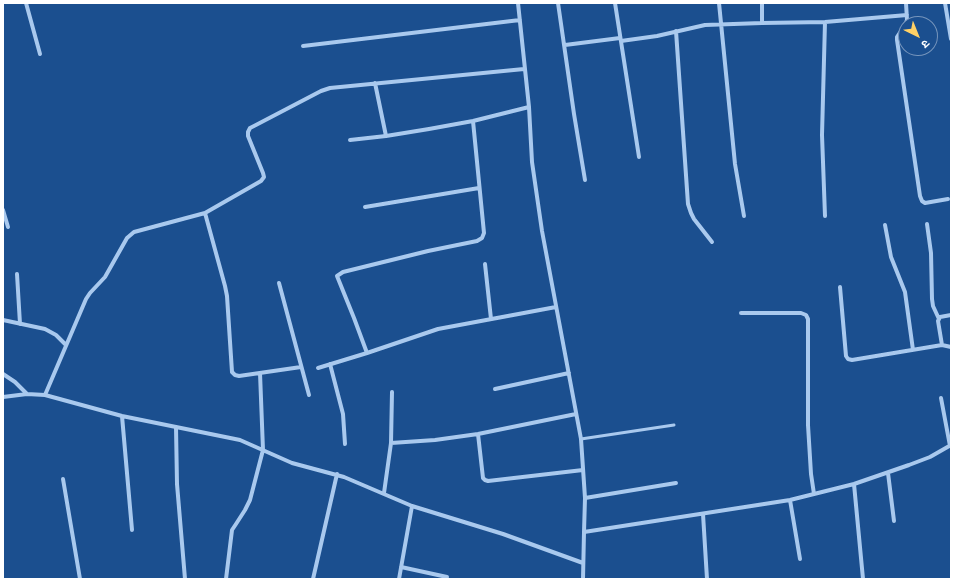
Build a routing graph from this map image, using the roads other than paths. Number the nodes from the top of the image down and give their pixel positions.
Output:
1 (26, 3) edge
2 (518, 3) edge
3 (558, 3) edge
4 (615, 3) edge
5 (719, 3) edge
6 (762, 3) edge
7 (906, 3) edge
8 (945, 3) edge
9 (907, 15) junction
10 (520, 20) junction
11 (824, 22) junction
12 (762, 23) junction
13 (722, 24) junction
14 (676, 31) junction
15 (951, 38) edge
16 (620, 39) junction
17 (565, 45) junction
18 (303, 46) dead end
19 (40, 54) dead end
20 (524, 69) junction
21 (374, 83) junction
22 (529, 107) junction
23 (473, 121) junction
24 (386, 136) junction
25 (350, 140) dead end
26 (639, 157) dead end
27 (585, 180) dead end
28 (479, 188) junction
29 (948, 199) dead end
30 (365, 207) dead end
31 (3, 210) edge
32 (205, 213) junction
33 (744, 216) dead end
34 (825, 216) dead end
35 (928, 224) dead end
36 (885, 225) dead end
37 (8, 227) dead end
38 (712, 242) dead end
39 (485, 264) dead end
40 (17, 274) dead end
41 (279, 284) dead end
42 (840, 287) dead end
43 (556, 307) junction
44 (741, 313) dead end
45 (951, 315) edge
46 (491, 319) junction
47 (939, 319) junction
48 (3, 320) edge
49 (20, 324) junction
50 (66, 345) junction
51 (942, 345) junction
52 (951, 347) edge
53 (913, 350) junction
54 (367, 353) junction
55 (330, 364) junction
56 (301, 367) junction
57 (318, 368) dead end
58 (260, 373) junction
59 (569, 373) junction
60 (3, 374) edge
61 (495, 389) dead end
62 (392, 392) dead end
63 (27, 394) junction
64 (45, 395) junction
65 (309, 395) dead end
66 (3, 397) edge
67 (941, 398) dead end
68 (576, 414) junction
69 (122, 416) junction
70 (674, 425) dead end
71 (176, 427) junction
72 (478, 434) junction
73 (581, 439) junction
74 (391, 443) junction
75 (345, 444) dead end
76 (951, 445) edge
77 (263, 450) junction
78 (583, 470) junction
79 (888, 473) junction
80 (337, 474) junction
81 (63, 479) dead end
82 (676, 483) dead end
83 (854, 484) junction
84 (384, 493) junction
85 (814, 494) junction
86 (585, 498) junction
87 (790, 500) junction
88 (412, 506) junction
89 (703, 514) junction
90 (894, 521) dead end
91 (132, 530) dead end
92 (584, 532) junction
93 (800, 559) dead end
94 (583, 563) junction
95 (401, 567) junction
96 (447, 577) dead end
97 (80, 579) edge
98 (185, 579) edge
99 (226, 579) edge
100 (313, 579) edge
101 (399, 579) edge
102 (583, 579) edge
103 (708, 579) edge
104 (863, 579) edge

1 - 19 street
2 - 10 street
3 - 17 street
4 - 16 street
5 - 13 street
6 - 12 street
7 - 9 street
8 - 15 street
9 - 11 street
9 - 29 street
10 - 18 street
10 - 20 street
11 - 12 street
11 - 34 street
12 - 13 street
13 - 14 street
13 - 33 street
14 - 16 street
14 - 38 street
16 - 17 street
16 - 26 street
17 - 27 street
20 - 21 street
20 - 22 street
21 - 24 street
21 - 32 street
22 - 23 street
22 - 43 street
23 - 24 street
23 - 28 street
24 - 25 street
28 - 30 street
28 - 54 street
31 - 37 street
32 - 50 street
32 - 58 street
35 - 47 street
36 - 53 street
39 - 46 street
40 - 49 street
41 - 56 street
42 - 53 street
43 - 46 street
43 - 59 street
44 - 85 street
45 - 47 street
46 - 54 street
47 - 51 street
48 - 49 street
49 - 50 street
50 - 64 street
51 - 52 street
51 - 53 street
54 - 55 street
55 - 57 street
55 - 75 street
56 - 58 street
56 - 65 street
58 - 77 street
59 - 61 street
59 - 68 street
60 - 63 street
62 - 74 street
63 - 64 street
63 - 66 street
64 - 69 street
67 - 76 street
68 - 72 street
68 - 73 street
69 - 71 street
69 - 91 street
70 - 73 lane
71 - 77 street
71 - 98 street
72 - 74 street
72 - 78 street
73 - 78 street
74 - 84 street
76 - 79 street
77 - 80 street
77 - 99 street
78 - 86 street
79 - 83 street
79 - 90 street
80 - 84 street
80 - 100 street
81 - 97 street
82 - 86 street
83 - 85 street
83 - 104 street
84 - 88 street
85 - 87 street
86 - 92 street
87 - 89 street
87 - 93 street
88 - 94 street
88 - 95 street
89 - 92 street
89 - 103 street
92 - 94 street
94 - 102 street
95 - 96 street
95 - 101 street

